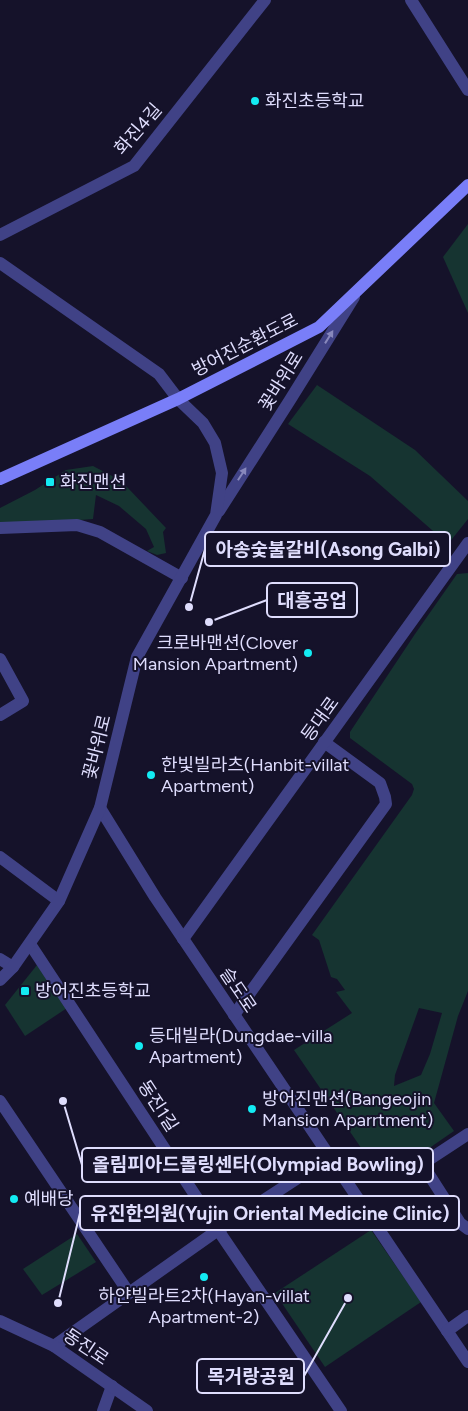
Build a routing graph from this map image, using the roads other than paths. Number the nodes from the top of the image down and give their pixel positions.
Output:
1 (265, 0) edge
2 (411, 0) edge
3 (468, 90) edge
4 (468, 185) edge
5 (0, 235) edge
6 (0, 263) edge
7 (358, 290) junction
8 (178, 399) junction
9 (0, 479) edge
10 (216, 515) junction
11 (0, 528) edge
12 (467, 548) edge
13 (182, 578) junction
14 (0, 659) edge
15 (0, 715) edge
16 (324, 742) junction
17 (100, 808) junction
18 (0, 857) edge
19 (59, 901) junction
20 (182, 939) junction
21 (30, 944) junction
22 (0, 959) edge
23 (12, 967) junction
24 (0, 980) edge
25 (234, 1015) junction
26 (0, 1101) edge
27 (468, 1134) edge
28 (330, 1157) junction
29 (468, 1229) edge
30 (218, 1230) junction
31 (128, 1293) junction
32 (468, 1316) edge
33 (0, 1321) edge
34 (447, 1330) junction
35 (54, 1346) junction
36 (468, 1362) edge
37 (112, 1386) junction
38 (103, 1411) edge
39 (147, 1411) edge
40 (341, 1411) edge

1 - 5 street, 화진4길
2 - 3 street
4 - 7 main road, 방어진순환도로
6 - 8 street, 꽃바위로
7 - 8 main road, 방어진순환도로
10 -> 7 street, 꽃바위로
8 - 9 main road, 방어진순환도로
8 - 10 street, 꽃바위로
10 - 13 street, 꽃바위로
11 - 13 street
12 - 16 street, 등대로
13 - 17 street, 꽃바위로
14 - 15 street
16 - 20 street, 등대로
16 - 25 street
17 - 19 street, 꽃바위로
17 - 20 street, 슬도로
18 - 19 street
19 - 21 street, 꽃바위로
20 - 25 street, 슬도로
21 - 23 street, 꽃바위로
21 - 30 street, 동진1길
22 - 23 street
23 - 24 street, 꽃바위로
25 - 28 street, 슬도로
26 - 31 street
27 - 29 street
28 - 30 street
28 - 34 street, 슬도로
30 - 31 street
30 - 40 street, 동진1길
31 - 35 street
32 - 34 street
33 - 35 street, 동진로
34 - 36 street, 슬도로
35 - 37 street, 동진로
37 - 38 street
37 - 39 street, 동진로

